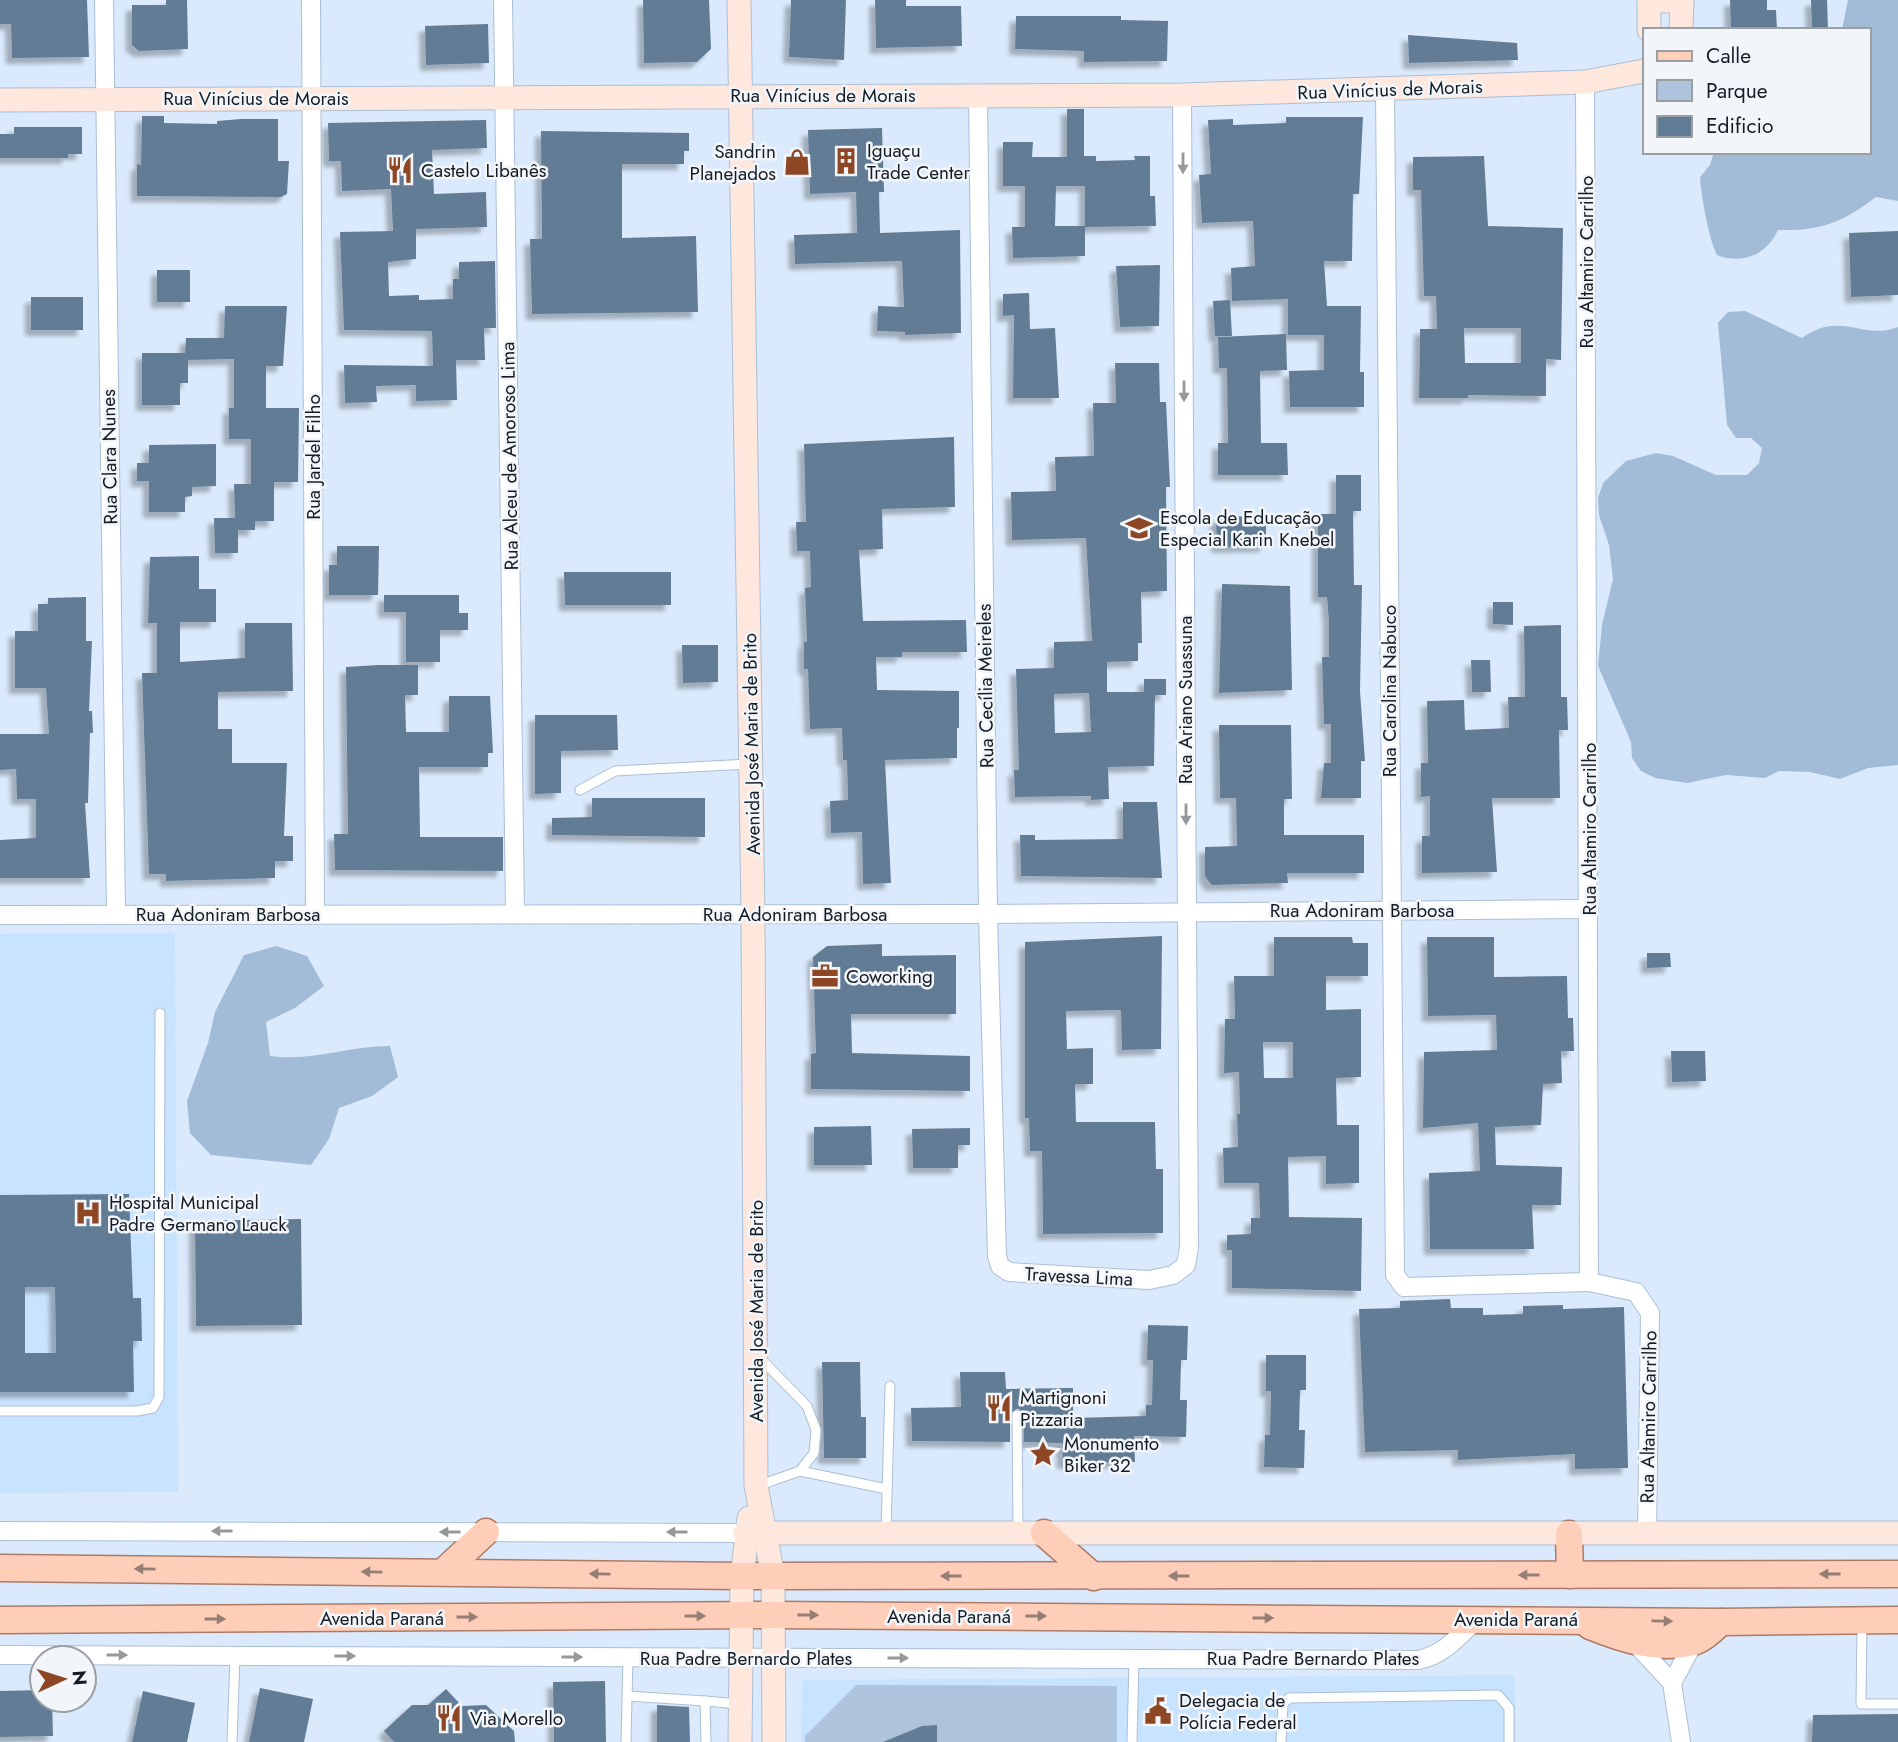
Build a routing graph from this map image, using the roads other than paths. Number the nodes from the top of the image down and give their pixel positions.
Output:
1 (104, 0) edge
2 (311, 0) edge
3 (503, 0) edge
4 (739, 0) edge
5 (1682, 0) edge
6 (1649, 1) edge
7 (1649, 28) edge
8 (1681, 28) edge
9 (1643, 71) edge
10 (1585, 82) junction
11 (1385, 90) junction
12 (978, 94) junction
13 (1182, 95) junction
14 (741, 96) junction
15 (505, 97) junction
16 (312, 98) junction
17 (104, 99) junction
18 (0, 100) edge
19 (751, 764) junction
20 (580, 790) dead end
21 (1589, 909) junction
22 (1391, 910) junction
23 (1186, 912) junction
24 (315, 913) junction
25 (515, 913) junction
26 (116, 914) junction
27 (753, 914) junction
28 (988, 914) junction
29 (0, 915) edge
30 (160, 1013) dead end
31 (1009, 1272) joint
32 (1149, 1280) joint
33 (1589, 1282) junction
34 (756, 1353) junction
35 (890, 1387) dead end
36 (0, 1411) edge
37 (1017, 1415) dead end
38 (800, 1471) junction
39 (756, 1488) junction
40 (887, 1489) junction
41 (0, 1531) edge
42 (486, 1532) junction
43 (756, 1532) junction
44 (886, 1532) junction
45 (1018, 1532) junction
46 (1044, 1533) junction
47 (1898, 1533) edge
48 (1569, 1534) junction
49 (1647, 1535) junction
50 (0, 1568) edge
51 (443, 1572) junction
52 (1898, 1574) edge
53 (773, 1575) junction
54 (1570, 1575) junction
55 (741, 1576) junction
56 (1094, 1577) junction
57 (740, 1615) junction
58 (773, 1615) junction
59 (1477, 1619) junction
60 (1576, 1619) junction
61 (0, 1620) edge
62 (1861, 1620) junction
63 (1898, 1620) edge
64 (1721, 1622) junction
65 (1694, 1642) junction
66 (1635, 1643) junction
67 (0, 1655) edge
68 (235, 1656) junction
69 (628, 1657) junction
70 (774, 1657) junction
71 (740, 1658) junction
72 (1134, 1659) junction
73 (1672, 1683) junction
74 (627, 1696) junction
75 (705, 1701) junction
76 (740, 1704) junction
77 (1898, 1704) edge
78 (232, 1742) edge
79 (626, 1742) edge
80 (706, 1742) edge
81 (740, 1742) edge
82 (774, 1742) edge
83 (1132, 1742) edge
84 (1281, 1742) edge
85 (1509, 1742) edge
86 (1681, 1742) edge

1 - 17 street, Rua Clara Nunes
2 - 16 street, Rua Jardel Filho
3 - 15 street, Rua Alceu de Amoroso Lima
4 - 14 street, Avenida José Maria de Brito
5 - 6 street
5 - 8 street
6 - 7 street
9 - 10 street, Rua Vinícius de Morais
10 - 11 street, Rua Vinícius de Morais
10 - 21 street, Rua Altamiro Carrilho
11 - 13 street, Rua Vinícius de Morais
11 - 22 street, Rua Carolina Nabuco
12 - 13 street, Rua Vinícius de Morais
12 - 14 street, Rua Vinícius de Morais
12 - 28 street, Rua Cecília Meireles
13 -> 23 street, Rua Ariano Suassuna
14 - 15 street, Rua Vinícius de Morais
14 - 19 street, Avenida José Maria de Brito
15 - 16 street, Rua Vinícius de Morais
15 - 25 street, Rua Alceu de Amoroso Lima
16 - 17 street, Rua Vinícius de Morais
16 - 24 street, Rua Jardel Filho
17 - 18 street, Rua Vinícius de Morais
17 - 26 street, Rua Clara Nunes
19 - 20 lane
19 - 27 street, Avenida José Maria de Brito
21 - 22 street, Rua Adoniram Barbosa
21 - 33 street, Rua Altamiro Carrilho
22 - 23 street, Rua Adoniram Barbosa
22 - 33 street, Rua Carolina Nabuco
23 - 28 street, Rua Adoniram Barbosa
23 - 32 street, Rua Ariano Suassuna
24 - 25 street, Rua Adoniram Barbosa
24 - 26 street, Rua Adoniram Barbosa
25 - 27 street, Rua Adoniram Barbosa
26 - 29 street, Rua Adoniram Barbosa
27 - 28 street, Rua Adoniram Barbosa
27 - 34 street, Avenida José Maria de Brito
28 - 31 street, Rua Cecília Meireles
30 - 36 lane
31 - 32 street, Travessa Lima
33 - 49 street, Rua Altamiro Carrilho
34 - 38 lane
34 - 39 street, Avenida José Maria de Brito
35 - 40 lane
37 - 45 lane
38 - 39 lane
38 - 40 lane
39 - 43 street, Avenida José Maria de Brito
40 - 44 lane
42 -> 41 street
43 -> 42 street
42 - 51 main road
43 - 44 street
43 - 53 street, Avenida José Maria de Brito
43 - 55 street, Avenida José Maria de Brito
44 - 45 street
45 - 46 street
46 - 48 street
46 - 56 main road
47 - 49 street
48 - 49 street
48 - 54 main road
51 -> 50 main road, Avenida Paraná
55 -> 51 main road, Avenida Paraná
52 -> 54 main road, Avenida Paraná
53 - 55 main road, Avenida Paraná
56 -> 53 main road, Avenida Paraná
53 - 58 street, Avenida José Maria de Brito
54 -> 56 main road, Avenida Paraná
55 - 57 street, Avenida José Maria de Brito
57 - 58 main road, Avenida Paraná
61 -> 57 main road, Avenida Paraná
57 - 71 street, Avenida José Maria de Brito
58 -> 59 main road, Avenida Paraná
58 - 70 street, Avenida José Maria de Brito
59 - 60 main road, Avenida Paraná
59 - 72 street, Rua Padre Bernardo Plates
60 -> 64 main road, Avenida Paraná
60 - 66 main road
62 - 63 main road, Avenida Paraná
62 - 64 main road, Avenida Paraná
62 - 77 lane
64 - 65 main road
65 - 66 main road
65 - 73 street
66 - 73 street
67 -> 68 street, Rua Padre Bernardo Plates
68 -> 69 street, Rua Padre Bernardo Plates
68 - 78 lane
69 - 71 street, Rua Padre Bernardo Plates
69 - 74 lane
70 - 71 street, Rua Padre Bernardo Plates
70 -> 72 street, Rua Padre Bernardo Plates
70 - 82 street, Avenida José Maria de Brito
71 - 76 street, Avenida José Maria de Brito
72 - 83 lane
73 - 86 street
74 - 75 lane
74 - 79 lane
75 - 76 lane
75 - 80 lane
76 - 81 street, Avenida José Maria de Brito
84 - 85 lane

